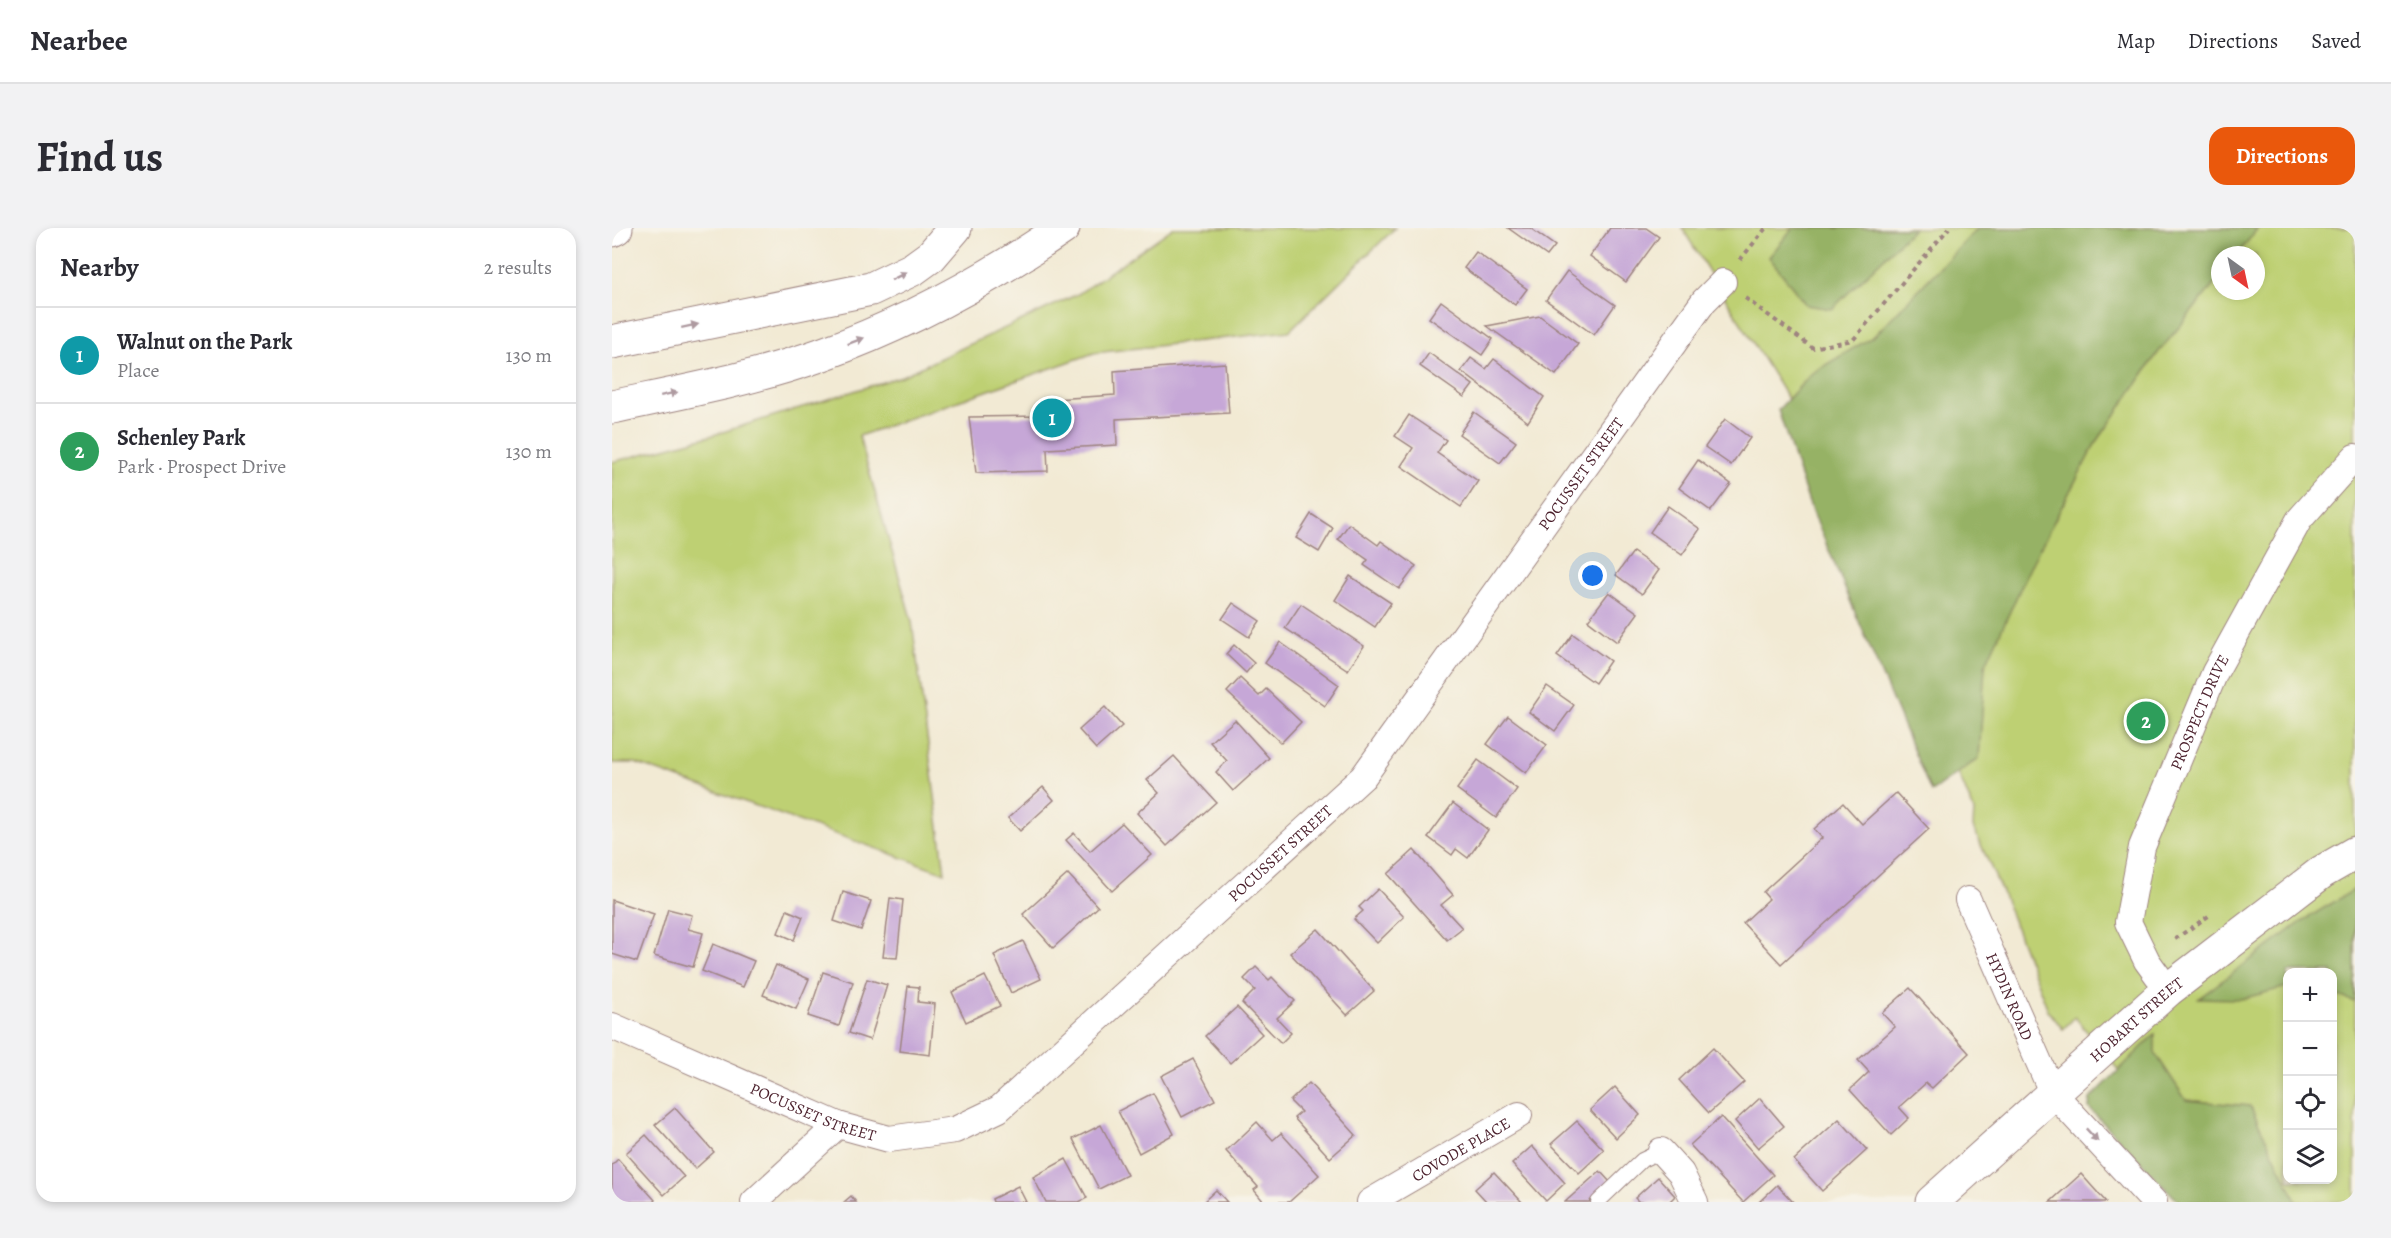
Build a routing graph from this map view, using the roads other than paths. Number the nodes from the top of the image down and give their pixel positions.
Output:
1 (616, 228) edge
2 (955, 228) edge
3 (1063, 228) edge
4 (612, 230) edge
5 (1723, 282) road end
6 (612, 342) edge
7 (612, 407) edge
8 (2355, 456) edge
9 (2355, 853) edge
10 (1968, 900) dead end
11 (2168, 990) junction
12 (612, 1026) edge
13 (2052, 1092) junction
14 (1519, 1115) dead end
15 (838, 1125) junction
16 (1661, 1151) joint
17 (754, 1202) edge
18 (1370, 1202) edge
19 (1598, 1202) edge
20 (1695, 1202) edge
21 (1932, 1202) edge
22 (2154, 1202) edge

1 - 4 main road
6 -> 2 main road
7 -> 3 main road
5 - 15 street, POCUSSET STREET
8 - 11 street, PROSPECT DRIVE
9 - 11 main road, HOBART STREET
10 - 13 street, HYDIN ROAD
11 - 13 main road, HOBART STREET
12 - 15 street, POCUSSET STREET
13 - 21 main road, HOBART STREET
13 -> 22 street, HYDIN ROAD
14 - 18 street, COVODE PLACE
15 - 17 street
16 - 19 lane
16 - 20 street

